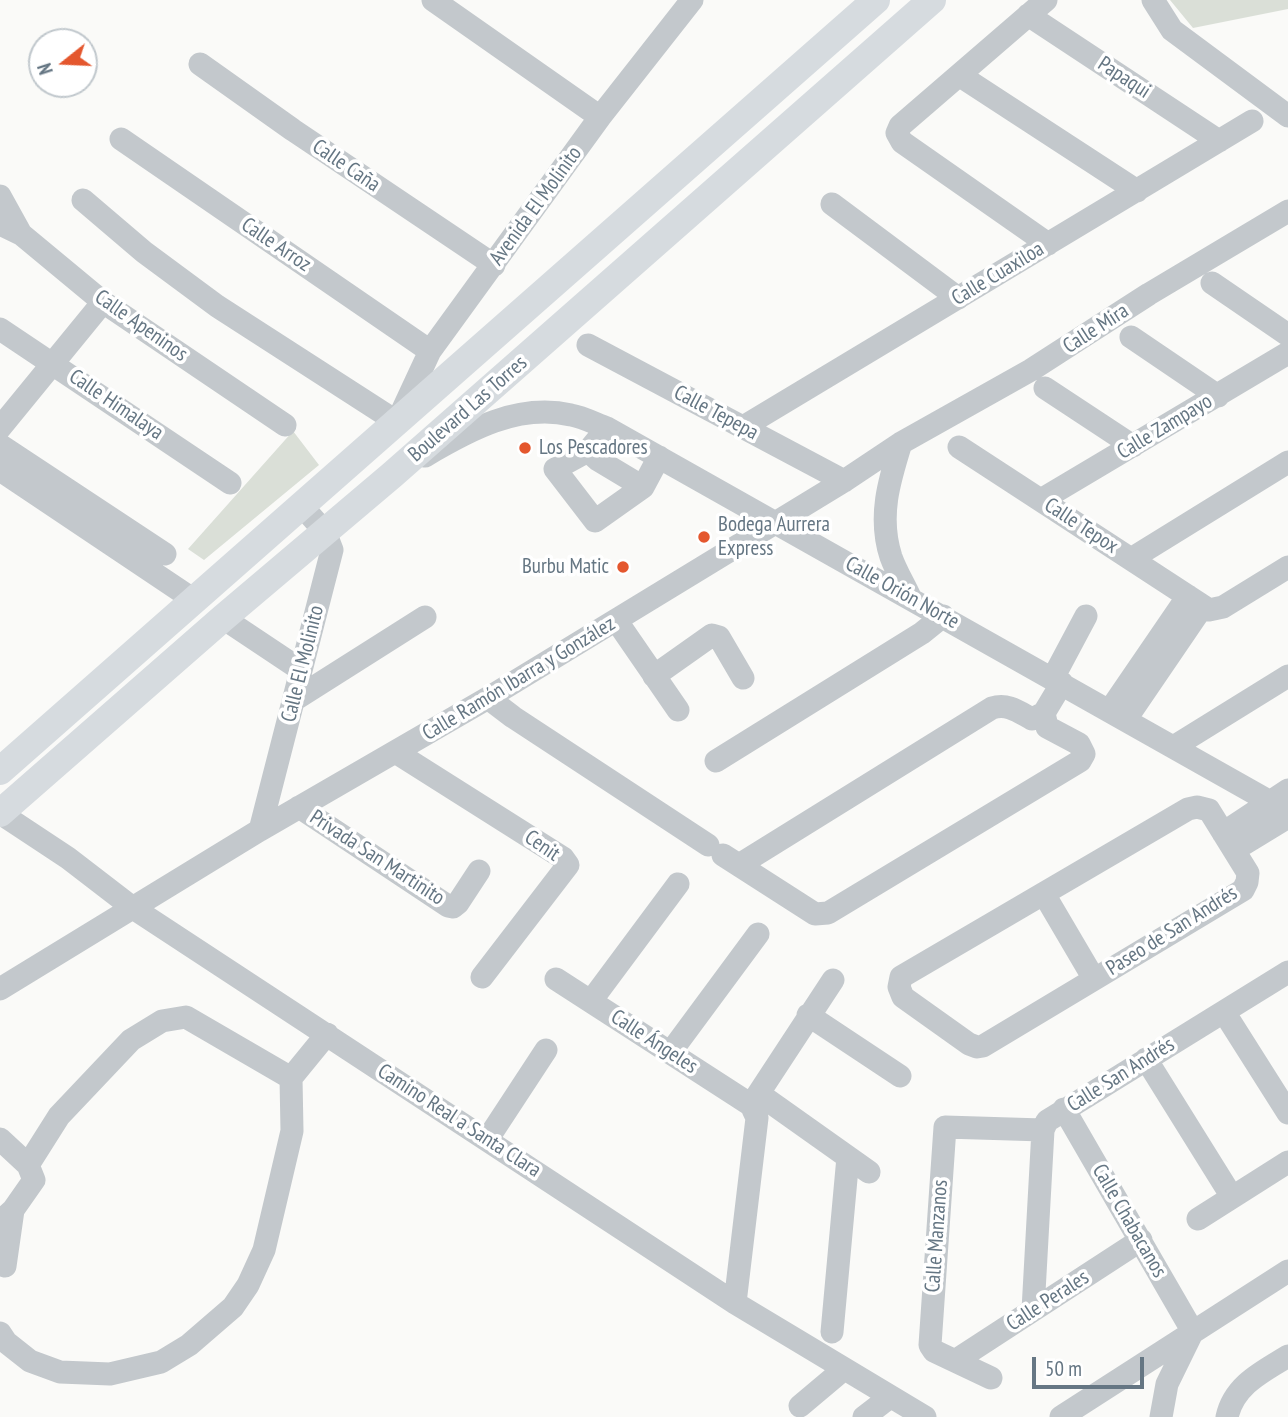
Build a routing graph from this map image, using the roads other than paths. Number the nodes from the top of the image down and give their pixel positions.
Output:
1 (433, 0) edge
2 (692, 0) edge
3 (876, 0) edge
4 (932, 0) edge
5 (1046, 0) edge
6 (1153, 0) edge
7 (1028, 15) junction
8 (200, 64) dead end
9 (959, 75) junction
10 (1288, 116) edge
11 (600, 117) junction
12 (1252, 121) dead end
13 (121, 139) dead end
14 (1219, 141) junction
15 (1137, 191) junction
16 (0, 196) edge
17 (83, 200) dead end
18 (832, 204) dead end
19 (1288, 211) edge
20 (10, 229) edge
21 (1048, 244) junction
22 (494, 265) junction
23 (1212, 283) dead end
24 (958, 298) junction
25 (103, 302) junction
26 (0, 329) edge
27 (1288, 335) edge
28 (1131, 337) dead end
29 (587, 345) dead end
30 (430, 351) junction
31 (1288, 353) edge
32 (52, 362) junction
33 (1045, 388) dead end
34 (1218, 396) junction
35 (397, 422) junction
36 (285, 425) dead end
37 (743, 427) junction
38 (0, 428) edge
39 (607, 428) junction
40 (901, 443) junction
41 (0, 445) edge
42 (1133, 446) junction
43 (959, 447) dead end
44 (593, 456) junction
45 (659, 457) junction
46 (1288, 462) edge
47 (0, 470) edge
48 (392, 475) junction
49 (844, 481) junction
50 (230, 483) dead end
51 (643, 486) junction
52 (624, 500) junction
53 (1041, 500) junction
54 (302, 506) junction
55 (776, 522) junction
56 (325, 533) junction
57 (165, 554) dead end
58 (1131, 559) junction
59 (1288, 567) edge
60 (910, 597) junction
61 (194, 600) junction
62 (1196, 601) junction
63 (943, 616) junction
64 (1086, 616) dead end
65 (425, 617) dead end
66 (223, 618) junction
67 (615, 620) junction
68 (301, 670) junction
69 (654, 676) junction
70 (1288, 676) edge
71 (743, 678) dead end
72 (1058, 680) junction
73 (488, 698) junction
74 (294, 700) junction
75 (678, 710) dead end
76 (1118, 714) junction
77 (1041, 720) junction
78 (1175, 746) junction
79 (397, 753) junction
80 (716, 761) dead end
81 (0, 771) edge
82 (1284, 805) edge
83 (299, 807) junction
84 (0, 813) edge
85 (260, 830) junction
86 (1228, 842) junction
87 (723, 855) junction
88 (479, 871) dead end
89 (678, 884) dead end
90 (1044, 894) junction
91 (133, 908) junction
92 (758, 934) dead end
93 (1288, 972) edge
94 (482, 977) dead end
95 (556, 979) dead end
96 (1094, 979) junction
97 (833, 980) dead end
98 (0, 989) edge
99 (591, 1001) junction
100 (1224, 1012) junction
101 (808, 1016) junction
102 (327, 1034) junction
103 (546, 1050) dead end
104 (670, 1053) junction
105 (1146, 1059) junction
106 (900, 1076) dead end
107 (291, 1078) junction
108 (755, 1100) junction
109 (1064, 1109) junction
110 (1288, 1113) edge
111 (1043, 1130) junction
112 (0, 1139) edge
113 (487, 1140) junction
114 (848, 1157) junction
115 (1288, 1162) edge
116 (27, 1165) junction
117 (869, 1172) dead end
118 (1232, 1197) junction
119 (7, 1216) edge
120 (1198, 1219) dead end
121 (1141, 1240) junction
122 (5, 1266) dead end
123 (1288, 1271) edge
124 (735, 1303) junction
125 (1033, 1310) junction
126 (832, 1332) dead end
127 (1193, 1332) junction
128 (0, 1333) edge
129 (1288, 1356) edge
130 (955, 1361) junction
131 (844, 1369) junction
132 (991, 1378) dead end
133 (890, 1397) junction
134 (800, 1406) dead end
135 (864, 1417) edge
136 (925, 1417) edge
137 (1061, 1417) edge
138 (1161, 1417) edge
139 (1227, 1417) edge

1 - 11 street
2 - 11 street, Avenida El Molinito
3 - 35 main road, Boulevard Las Torres
4 - 48 main road, Boulevard Las Torres
5 - 7 street
6 - 10 street
7 - 9 street
7 - 14 street, Papaqui
8 - 22 street, Calle Caña
9 - 15 street
9 - 21 street
11 - 22 street, Avenida El Molinito
12 - 14 street, Calle Cuaxiloa
13 - 30 street, Calle Arroz
14 - 15 street, Calle Cuaxiloa
15 - 21 street, Calle Cuaxiloa
16 - 20 street
17 - 35 street
18 - 24 street
19 - 40 street, Calle Mira
20 - 25 street, Calle Apeninos
21 - 24 street, Calle Cuaxiloa
22 - 30 street, Avenida El Molinito
23 - 27 street
24 - 37 street, Calle Cuaxiloa
25 - 32 street
25 - 36 street, Calle Apeninos
26 - 32 street, Calle Himalaya
28 - 34 street
29 - 37 street, Calle Tepepa
30 - 35 street, Avenida El Molinito
31 - 34 street, Calle Zampayo
32 - 38 street
32 - 50 street, Calle Himalaya
33 - 42 street
34 - 42 street, Calle Zampayo
35 - 54 main road, Boulevard Las Torres
37 - 49 street, Calle Tepepa
39 - 44 street
39 - 45 street, Calle Orión Norte
39 - 48 street, Calle Orión Norte
40 - 49 street, Calle Ramón Ibarra y González
40 - 60 street
41 - 57 street
42 - 53 street, Calle Zampayo
43 - 53 street, Calle Tepox
44 - 51 street
44 - 52 street
44 - 52 street
45 - 51 street
45 - 55 street, Calle Orión Norte
46 - 58 street
47 - 61 street
48 - 56 main road, Boulevard Las Torres
49 - 55 street, Calle Ramón Ibarra y González
51 - 52 street
53 - 58 street, Calle Tepox
54 - 56 street
54 - 61 main road, Boulevard Las Torres
55 - 60 street, Calle Orión Norte
55 - 67 street, Calle Ramón Ibarra y González
56 - 66 main road, Boulevard Las Torres
56 - 68 street, Calle El Molinito
58 - 62 street, Calle Tepox
59 - 62 street
60 - 63 street, Calle Orión Norte
61 - 81 main road, Boulevard Las Torres
62 - 76 street
63 - 72 street, Calle Orión Norte
63 - 80 street
64 - 72 street
65 - 74 street
66 - 68 street
66 - 84 main road, Boulevard Las Torres
67 - 69 street
67 - 73 street, Calle Ramón Ibarra y González
68 - 74 street, Calle El Molinito
69 - 71 street
69 - 75 street
70 - 78 street
72 - 76 street, Calle Orión Norte
72 - 77 street
73 - 79 street, Calle Ramón Ibarra y González
73 - 87 street
74 - 85 street, Calle El Molinito
76 - 78 street, Calle Orión Norte
77 - 87 street
77 - 87 street
78 - 82 street, Calle Orión Norte
79 - 83 street, Calle Ramón Ibarra y González
79 - 94 street, Cenit
82 - 86 street
83 - 85 street, Calle Ramón Ibarra y González
83 - 88 street, Privada San Martinito
84 - 91 street, Camino Real a Santa Clara
85 - 91 street, Calle Ramón Ibarra y González
86 - 90 street, Paseo de San Andrés
86 - 96 street, Paseo de San Andrés
89 - 99 street
90 - 96 street
90 - 96 street, Paseo de San Andrés
91 - 98 street, Calle Ramón Ibarra y González
91 - 102 street, Camino Real a Santa Clara
92 - 104 street
93 - 100 street, Calle San Andrés
95 - 99 street, Calle Ángeles
97 - 101 street
99 - 104 street, Calle Ángeles
100 - 105 street, Calle San Andrés
100 - 110 street
101 - 106 street
101 - 108 street
102 - 107 street
102 - 113 street, Camino Real a Santa Clara
103 - 113 street
104 - 108 street, Calle Ángeles
105 - 109 street, Calle San Andrés
105 - 118 street
107 - 116 street
107 - 128 street
108 - 114 street, Calle Ángeles
108 - 124 street
109 - 111 street, Calle San Andrés
109 - 121 street, Calle Chabacanos
111 - 125 street
111 - 130 street, Calle Manzanos
112 - 116 street
113 - 124 street, Camino Real a Santa Clara
114 - 117 street, Calle Ángeles
114 - 126 street
115 - 118 street
116 - 119 street
118 - 120 street
119 - 122 street
121 - 125 street, Calle Perales
121 - 127 street, Calle Chabacanos
123 - 127 street
124 - 131 street, Camino Real a Santa Clara
125 - 130 street, Calle Perales
127 - 137 street
127 - 138 street
129 - 139 street
130 - 132 street
131 - 133 street, Camino Real a Santa Clara
131 - 134 street
133 - 135 street
133 - 136 street, Camino Real a Santa Clara

